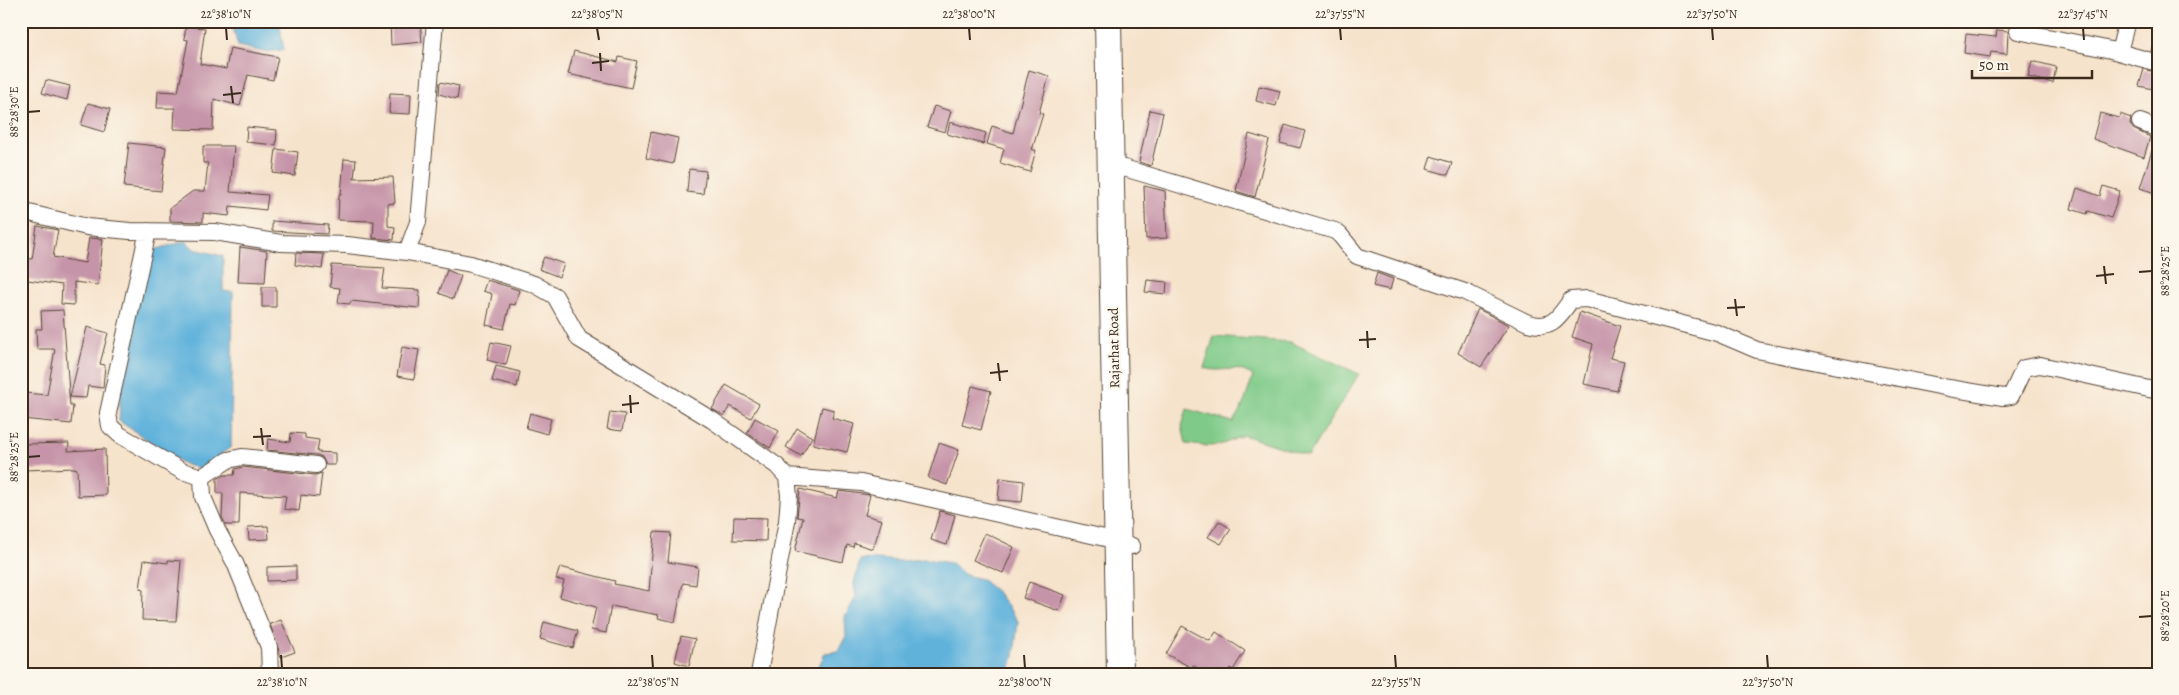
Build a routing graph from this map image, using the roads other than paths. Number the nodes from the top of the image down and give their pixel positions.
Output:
1 (435, 21) edge
2 (1108, 21) edge
3 (1123, 21) edge
4 (2127, 21) edge
5 (2018, 31) dead end
6 (2119, 52) junction
7 (2158, 62) edge
8 (2140, 122) dead end
9 (2158, 129) edge
10 (1124, 168) junction
11 (21, 211) edge
12 (148, 231) junction
13 (407, 252) junction
14 (2158, 391) edge
15 (316, 466) dead end
16 (202, 477) junction
17 (787, 477) junction
18 (1125, 543) junction
19 (270, 674) edge
20 (759, 674) edge
21 (1120, 674) edge
22 (1135, 674) edge

1 - 13 street
2 - 18 main road, Rajarhat Road
3 - 10 main road, Rajarhat Road
4 - 6 street
5 - 6 street
6 - 7 street
8 - 9 street
10 - 14 street
10 - 18 main road, Rajarhat Road
11 - 12 street
12 - 13 street
12 - 16 street
13 - 17 street
15 - 16 street
16 - 19 street
17 - 18 street
17 - 20 street
18 - 21 main road, Rajarhat Road
18 - 22 main road, Rajarhat Road

